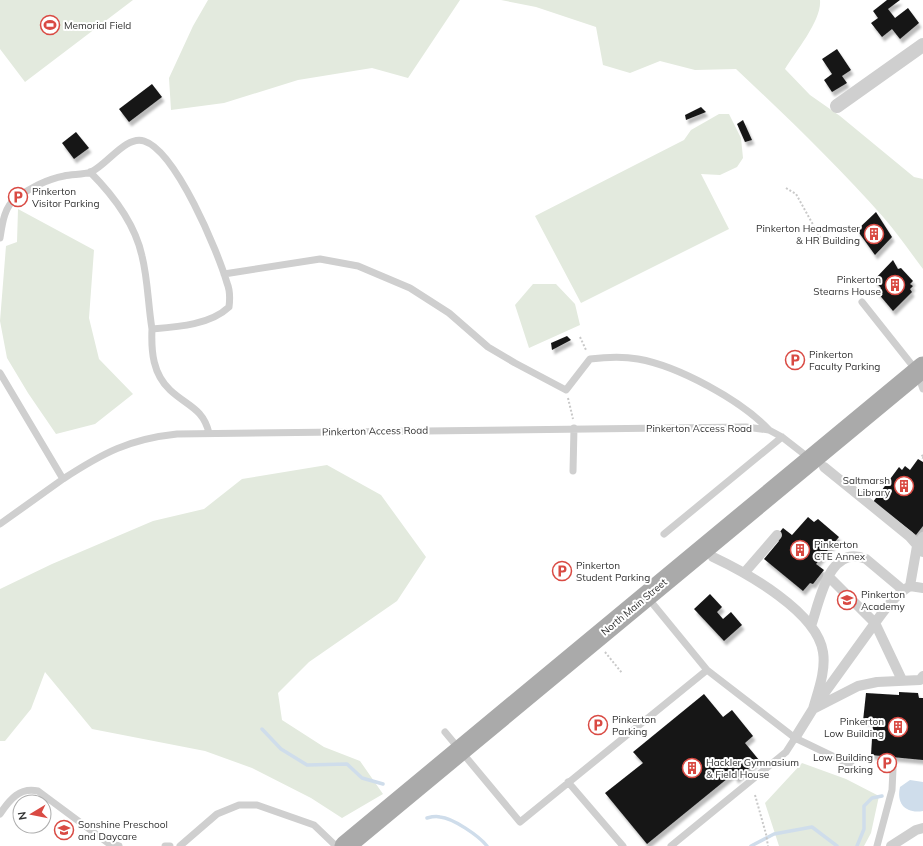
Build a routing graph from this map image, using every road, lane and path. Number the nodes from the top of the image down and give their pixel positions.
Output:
1 (923, 45) edge
2 (837, 106) dead end
3 (90, 172) junction
4 (786, 188) dead end
5 (0, 238) edge
6 (821, 239) dead end
7 (224, 274) junction
8 (862, 302) dead end
9 (152, 329) junction
10 (580, 337) dead end
11 (590, 359) junction
12 (0, 373) edge
13 (922, 376) edge
14 (574, 428) junction
15 (769, 430) junction
16 (209, 433) junction
17 (782, 437) junction
18 (817, 463) junction
19 (573, 471) dead end
20 (63, 479) junction
21 (0, 524) edge
22 (664, 534) dead end
23 (776, 535) dead end
24 (921, 545) edge
25 (714, 556) dead end
26 (745, 572) junction
27 (828, 576) junction
28 (906, 588) junction
29 (923, 588) edge
30 (646, 596) junction
31 (875, 624) junction
32 (811, 626) junction
33 (602, 648) dead end
34 (707, 670) junction
35 (622, 673) dead end
36 (922, 678) edge
37 (902, 680) junction
38 (813, 709) junction
39 (446, 732) dead end
40 (795, 738) junction
41 (461, 750) junction
42 (851, 765) dead end
43 (893, 769) dead end
44 (568, 782) junction
45 (755, 795) dead end
46 (0, 814) edge
47 (923, 828) edge
48 (119, 846) edge
49 (166, 846) edge
50 (170, 846) edge
51 (180, 846) edge
52 (336, 846) edge
53 (345, 846) edge
54 (623, 846) edge
55 (671, 846) edge
56 (768, 846) edge
57 (877, 846) edge
58 (891, 846) edge

1 - 2 street
3 - 5 lane
3 - 7 lane
3 - 9 lane
4 - 6 path
7 - 9 lane
7 - 11 lane
8 - 13 lane
9 - 16 lane
10 - 11 path
11 - 15 lane
12 - 20 lane
13 - 18 main road, North Main Street
14 - 15 lane, Pinkerton Access Road
14 - 16 lane, Pinkerton Access Road
14 - 19 lane
15 - 17 lane, Pinkerton Access Road
16 - 20 lane, Pinkerton Access Road
17 - 18 lane, Pinkerton Access Road
17 - 22 lane
18 - 24 street
18 - 30 main road, North Main Street
20 - 21 lane, Pinkerton Access Road
23 - 26 street
24 - 28 street
25 - 26 street
26 - 32 street
27 - 28 street
27 - 31 street
27 - 32 street
28 - 29 street
28 - 31 street
30 - 34 lane
30 - 41 main road, North Main Street
31 - 37 street
31 - 38 street
32 - 38 street
33 - 35 path
34 - 40 lane
34 - 44 lane
36 - 37 street
37 - 38 street
38 - 40 street
39 - 41 lane
40 - 42 lane
40 - 55 lane
41 - 44 lane
41 - 53 main road, North Main Street
43 - 57 lane
44 - 54 lane
45 - 56 path
46 - 48 lane
47 - 58 street
49 - 50 lane
51 - 52 lane

